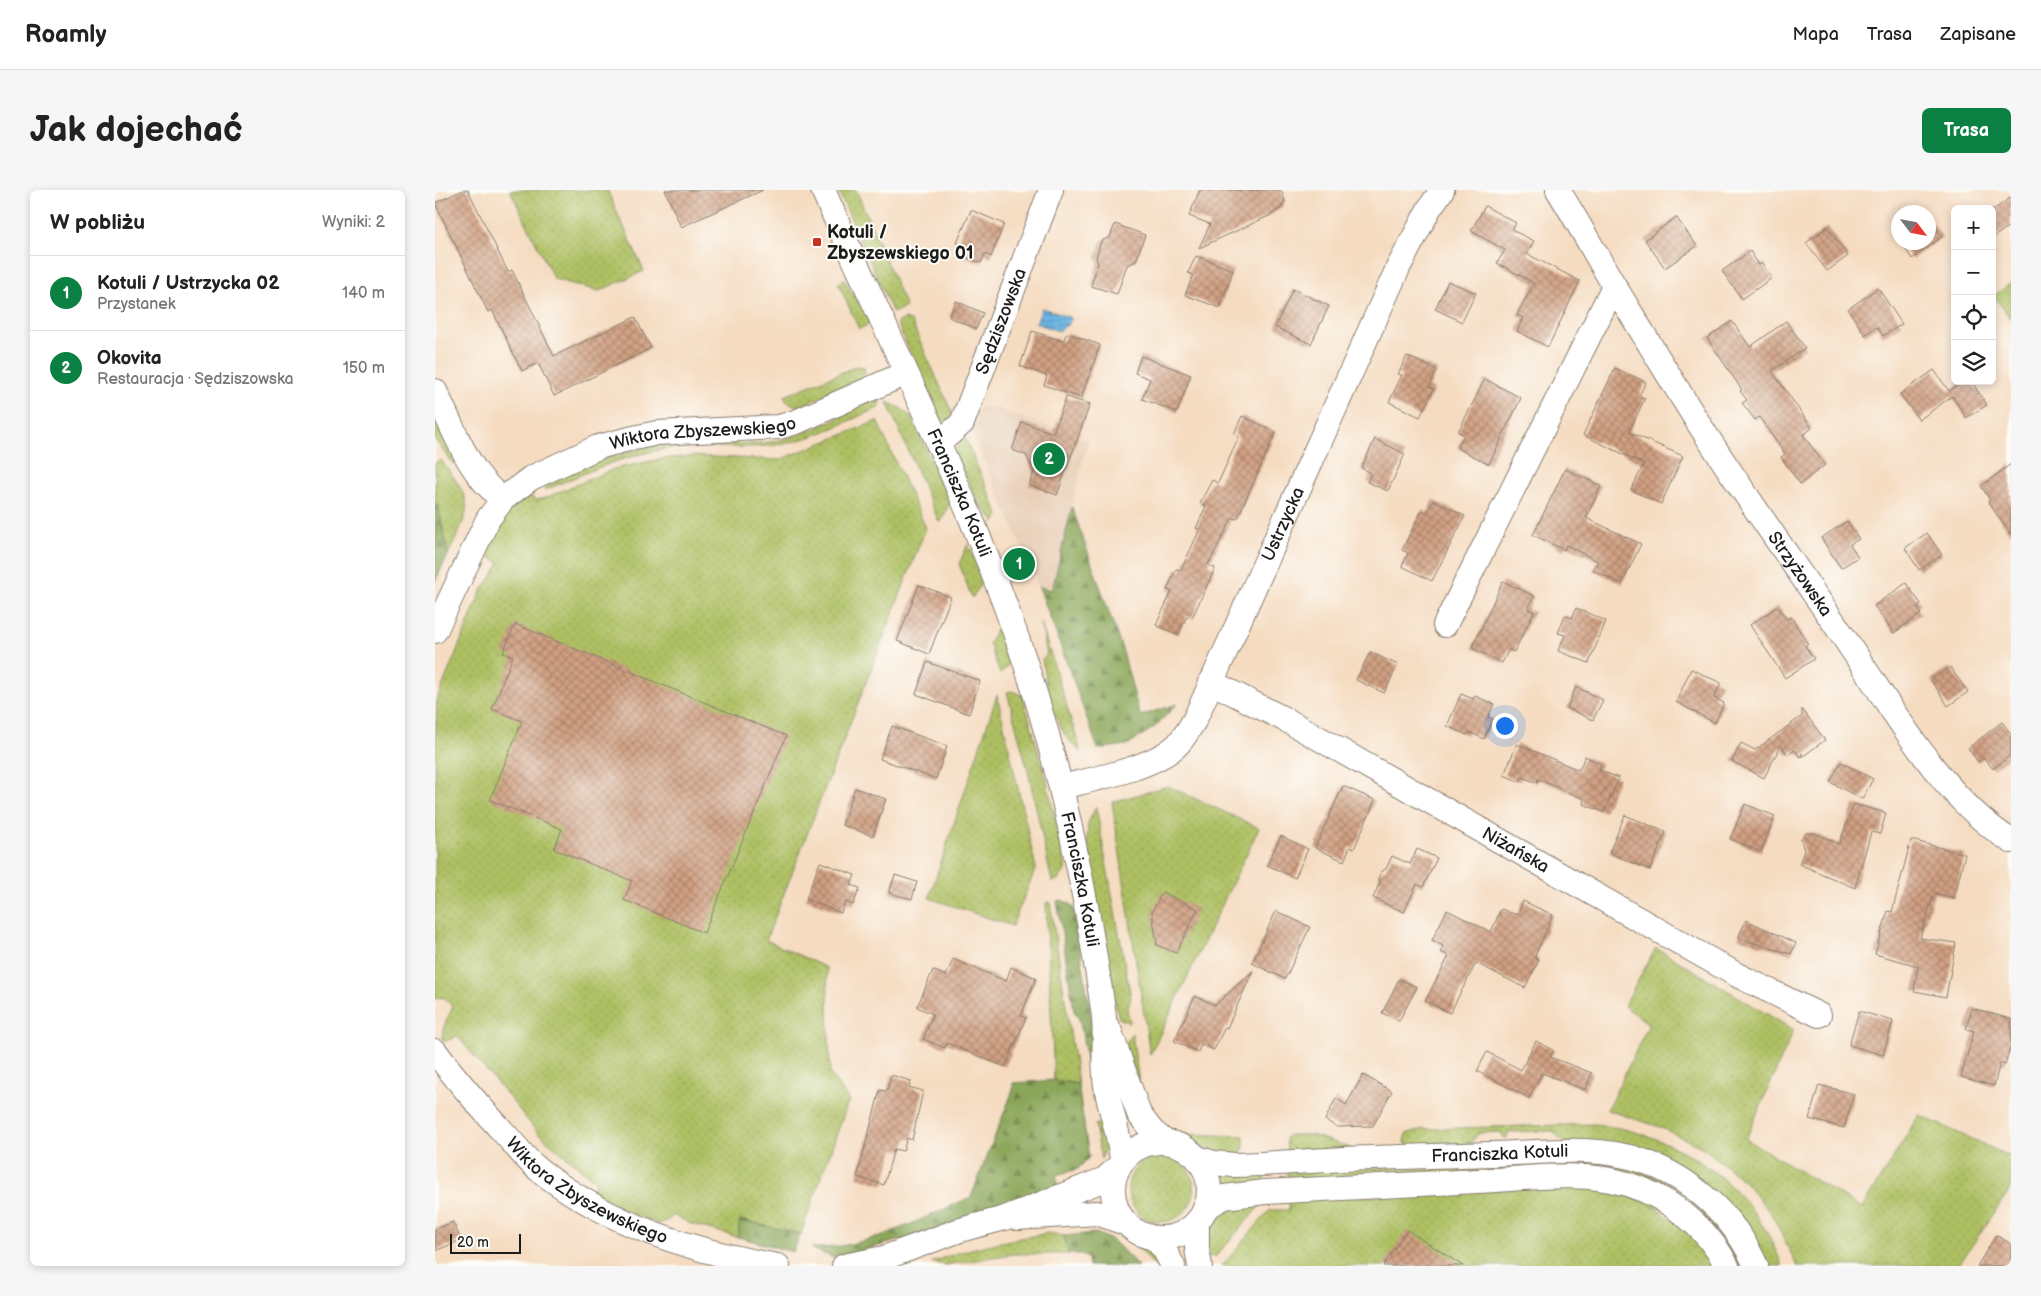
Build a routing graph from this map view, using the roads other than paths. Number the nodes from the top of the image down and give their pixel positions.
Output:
1 (823, 190) edge
2 (1051, 190) edge
3 (1441, 190) edge
4 (1558, 190) edge
5 (1614, 286) junction
6 (906, 373) junction
7 (435, 391) edge
8 (938, 444) junction
9 (503, 500) junction
10 (1445, 625) dead end
11 (435, 631) edge
12 (1211, 682) junction
13 (1061, 787) junction
14 (2011, 841) edge
15 (1104, 1015) junction
16 (1819, 1015) dead end
17 (435, 1051) edge
18 (1165, 1142) junction
19 (1543, 1152) junction
20 (1197, 1158) junction
21 (1120, 1164) junction
22 (1543, 1178) junction
23 (1201, 1215) junction
24 (1005, 1218) junction
25 (1125, 1223) junction
26 (1154, 1238) junction
27 (708, 1259) edge
28 (778, 1266) edge
29 (844, 1266) edge
30 (1173, 1266) edge
31 (1201, 1266) edge
32 (1727, 1266) edge
33 (1756, 1266) edge

1 - 6 street, Franciszka Kotuli
2 - 8 street, Sędziszowska
3 - 12 street, Ustrzycka
4 - 5 street, Strzyżowska
5 - 10 street
5 - 14 street, Strzyżowska
6 - 8 street, Franciszka Kotuli
6 - 9 street, Wiktora Zbyszewskiego
7 - 9 street
8 - 13 street, Franciszka Kotuli
9 - 11 street, Wiktora Zbyszewskiego
12 - 13 street, Ustrzycka
12 - 16 street, Niżańska
13 - 15 street, Franciszka Kotuli
15 - 18 street, Franciszka Kotuli
15 - 21 street, Franciszka Kotuli
17 - 27 street, Wiktora Zbyszewskiego
18 - 20 street
18 - 21 street
19 - 20 street, Franciszka Kotuli
19 - 22 street
19 - 33 street, Franciszka Kotuli
20 - 23 street
21 - 24 street
21 - 25 street
22 - 23 street, Franciszka Kotuli
22 - 32 street, Franciszka Kotuli
23 - 26 street
23 - 31 street
24 - 25 street
24 - 29 street
25 - 26 street
26 - 30 street
27 - 28 street, Wiktora Zbyszewskiego

